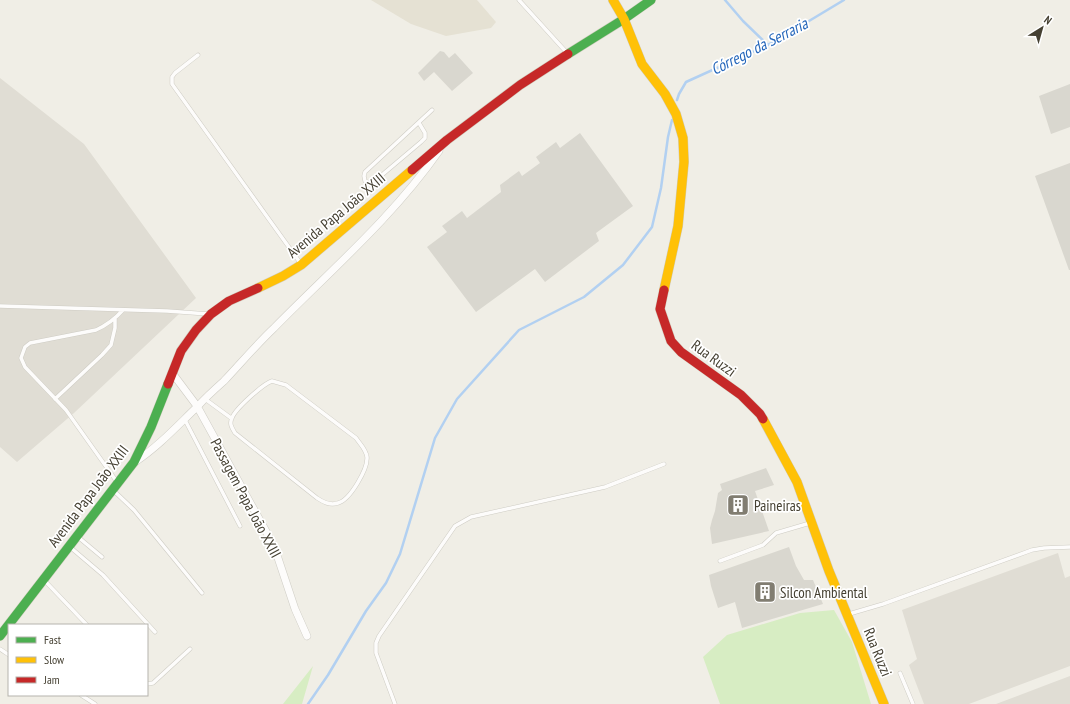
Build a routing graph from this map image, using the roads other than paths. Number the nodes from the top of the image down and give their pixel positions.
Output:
1 (519, 0) edge
2 (613, 0) edge
3 (651, 0) edge
4 (624, 19) junction
5 (198, 55) dead end
6 (568, 55) junction
7 (432, 110) dead end
8 (419, 123) junction
9 (447, 140) junction
10 (301, 265) junction
11 (0, 306) edge
12 (123, 310) junction
13 (211, 314) junction
14 (115, 319) junction
15 (173, 374) junction
16 (55, 398) junction
17 (204, 399) junction
18 (197, 406) junction
19 (231, 418) junction
20 (185, 420) junction
21 (134, 462) junction
22 (664, 464) dead end
23 (116, 487) junction
24 (811, 523) junction
25 (240, 526) dead end
26 (77, 536) junction
27 (69, 547) junction
28 (1070, 547) edge
29 (102, 557) dead end
30 (720, 561) dead end
31 (43, 578) junction
32 (202, 593) dead end
33 (848, 615) junction
34 (9, 624) edge
35 (86, 624) edge
36 (148, 624) edge
37 (148, 624) edge
38 (8, 625) edge
39 (155, 632) dead end
40 (0, 636) edge
41 (307, 636) dead end
42 (190, 649) dead end
43 (900, 673) dead end
44 (148, 684) edge
45 (83, 696) edge
46 (95, 704) edge
47 (395, 704) edge
48 (884, 704) edge
49 (913, 704) edge

1 - 6 lane
2 - 4 street, Rua Ruzzi
3 - 4 street, Avenida Papa João XXIII
4 - 6 street, Avenida Papa João XXIII
4 - 24 street, Rua Ruzzi
5 - 10 lane
6 - 9 street, Avenida Papa João XXIII
7 - 8 lane
8 - 8 lane
9 - 10 street, Avenida Papa João XXIII
9 - 17 street
10 - 13 street, Avenida Papa João XXIII
11 - 12 lane
12 - 13 lane
12 - 14 lane
13 - 15 street, Avenida Papa João XXIII
14 - 16 lane
14 - 16 lane
15 - 18 street, Passagem Papa João XXIII
15 - 21 street, Avenida Papa João XXIII
16 - 23 lane
17 - 18 street
17 - 19 lane
18 - 20 street
18 - 41 street, Passagem Papa João XXIII
19 - 19 lane
20 - 21 street
20 - 25 lane
21 - 23 street, Avenida Papa João XXIII
22 - 47 lane
23 - 26 street, Avenida Papa João XXIII
23 - 32 lane
24 - 30 lane
24 - 33 street, Rua Ruzzi
26 - 27 street, Avenida Papa João XXIII
26 - 29 lane
27 - 31 street, Avenida Papa João XXIII
27 - 36 lane
28 - 33 lane
31 - 34 street, Avenida Papa João XXIII
31 - 35 lane
33 - 48 street, Rua Ruzzi
37 - 39 lane
38 - 40 street, Avenida Papa João XXIII
42 - 44 lane
43 - 49 lane
45 - 46 lane

